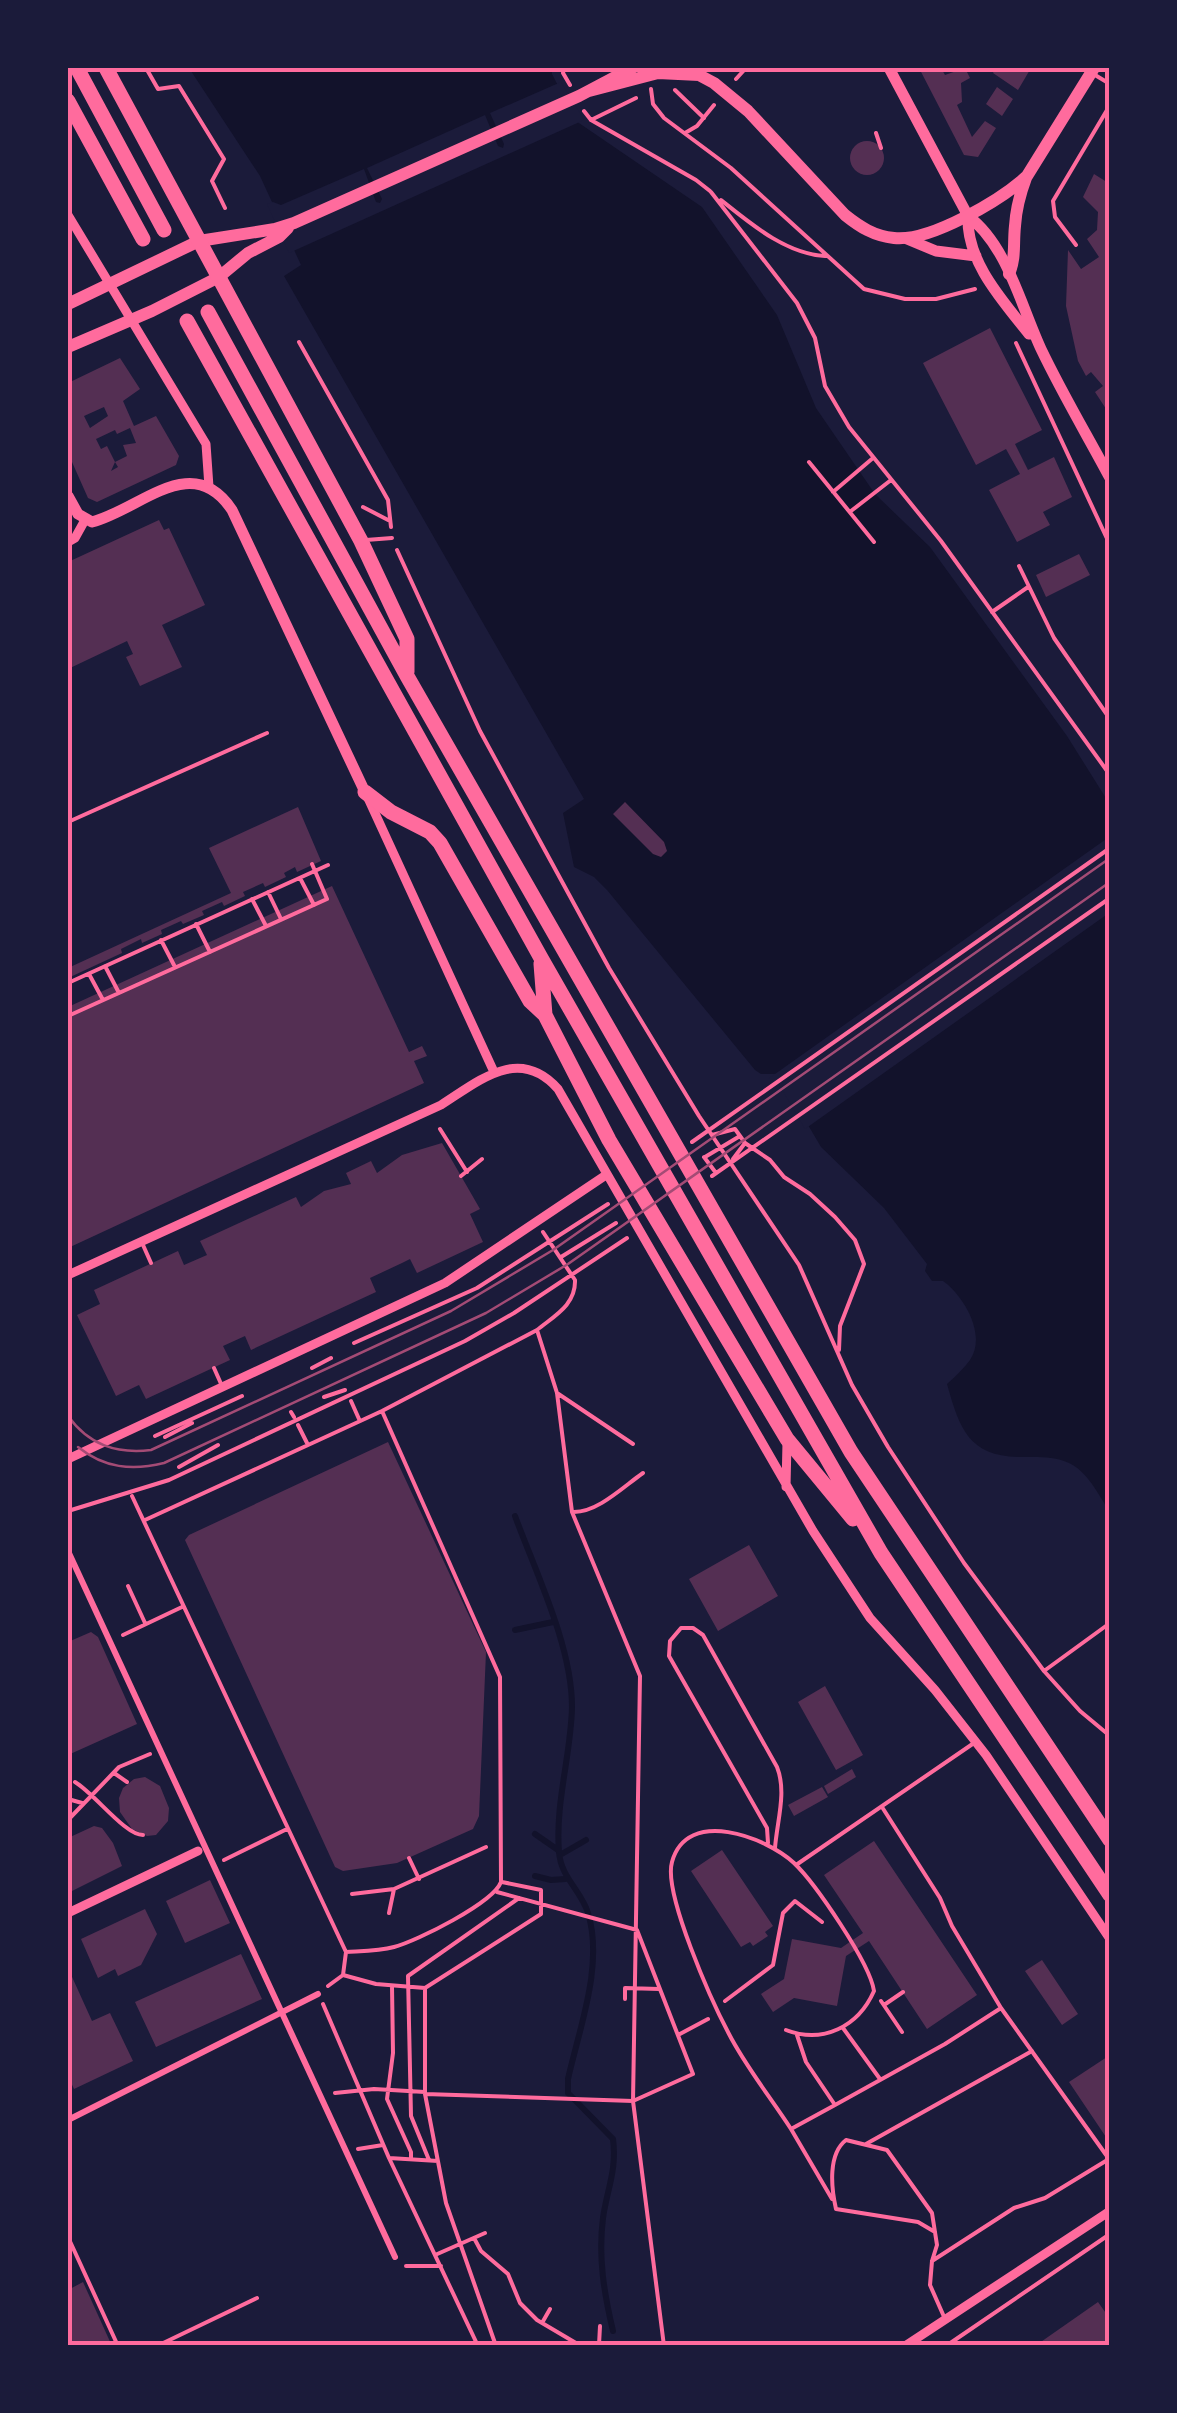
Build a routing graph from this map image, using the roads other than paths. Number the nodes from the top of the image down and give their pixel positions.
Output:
1 (77, 68) edge
2 (106, 68) edge
3 (632, 68) edge
4 (889, 68) edge
5 (1092, 70) edge
6 (1110, 84) edge
7 (584, 94) junction
8 (68, 101) edge
9 (1110, 105) edge
10 (1027, 176) junction
11 (68, 215) edge
12 (968, 216) junction
13 (164, 230) dead end
14 (277, 233) junction
15 (908, 238) junction
16 (143, 240) dead end
17 (198, 240) junction
18 (1076, 245) dead end
19 (976, 256) junction
20 (1009, 274) junction
21 (219, 277) junction
22 (109, 283) junction
23 (68, 304) edge
24 (208, 312) dead end
25 (133, 320) junction
26 (187, 321) dead end
27 (68, 347) edge
28 (1041, 349) junction
29 (1110, 478) edge
30 (209, 486) junction
31 (68, 496) edge
32 (85, 520) junction
33 (392, 538) road end
34 (361, 541) junction
35 (68, 542) edge
36 (408, 676) junction
37 (365, 792) junction
38 (541, 958) junction
39 (545, 1015) junction
40 (494, 1072) junction
41 (606, 1175) junction
42 (141, 1241) junction
43 (151, 1263) dead end
44 (68, 1275) edge
45 (214, 1368) dead end
46 (223, 1387) junction
47 (787, 1439) junction
48 (68, 1458) edge
49 (786, 1488) junction
50 (68, 1551) edge
51 (881, 1553) junction
52 (976, 1741) junction
53 (882, 1808) junction
54 (1110, 1840) edge
55 (768, 1846) junction
56 (486, 1847) dead end
57 (775, 1848) junction
58 (198, 1851) dead end
59 (409, 1858) dead end
60 (796, 1865) junction
61 (420, 1879) junction
62 (394, 1889) junction
63 (352, 1894) dead end
64 (1110, 1895) edge
65 (68, 1912) edge
66 (389, 1912) dead end
67 (1110, 1939) edge
68 (318, 1994) road end
69 (1001, 2008) junction
70 (282, 2011) junction
71 (843, 2028) junction
72 (786, 2030) dead end
73 (796, 2034) junction
74 (1032, 2050) junction
75 (880, 2080) junction
76 (835, 2104) junction
77 (68, 2120) edge
78 (791, 2130) junction
79 (864, 2145) junction
80 (834, 2202) junction
81 (1110, 2211) edge
82 (935, 2232) junction
83 (395, 2257) road end
84 (932, 2261) junction
85 (257, 2298) dead end
86 (945, 2319) junction
87 (157, 2346) edge
88 (905, 2346) edge

1 - 13 highway
2 - 17 highway
3 - 7 main road
4 - 12 street
5 - 6 lane
5 - 10 main road
7 - 14 main road
7 - 15 main road
8 - 16 highway
9 - 18 lane
10 - 12 main road
10 - 20 main road
11 - 22 street
12 - 15 main road
12 - 19 street
12 - 20 street
14 - 17 main road
14 - 21 main road
15 - 19 street
17 - 21 highway
17 - 22 main road
19 - 28 street
20 - 28 street
21 - 25 main road
21 - 34 highway
22 - 23 main road
22 - 25 street
24 - 36 highway
25 - 27 main road
25 - 30 street
26 - 38 highway
28 - 29 street
30 - 32 street
30 - 37 street
31 - 32 street
32 - 35 street
33 - 34 lane
34 - 36 highway
36 - 54 highway
37 - 39 highway
37 - 40 street
38 - 39 highway
38 - 51 highway
39 - 47 highway
40 - 41 street
40 - 42 street
41 - 46 street
41 - 49 street
42 - 43 lane
42 - 44 street
45 - 46 lane
46 - 48 street
47 - 49 street
47 - 51 highway
49 - 52 street
50 - 70 street
51 - 64 highway
52 - 53 lane
52 - 67 street
53 - 60 lane
53 - 69 lane
55 - 57 lane
55 - 57 lane
55 - 78 lane
56 - 61 lane
57 - 60 lane
58 - 65 street
59 - 61 lane
60 - 71 lane
61 - 62 lane
62 - 63 lane
62 - 66 lane
68 - 70 street
69 - 74 lane
69 - 75 lane
70 - 77 street
70 - 83 street
71 - 73 lane
71 - 75 lane
72 - 73 lane
73 - 76 lane
74 - 79 lane
74 - 84 lane
75 - 76 lane
76 - 78 lane
78 - 80 lane
79 - 80 lane
79 - 82 lane
80 - 82 lane
81 - 86 street
82 - 84 lane
84 - 86 lane
85 - 87 lane
86 - 88 street

